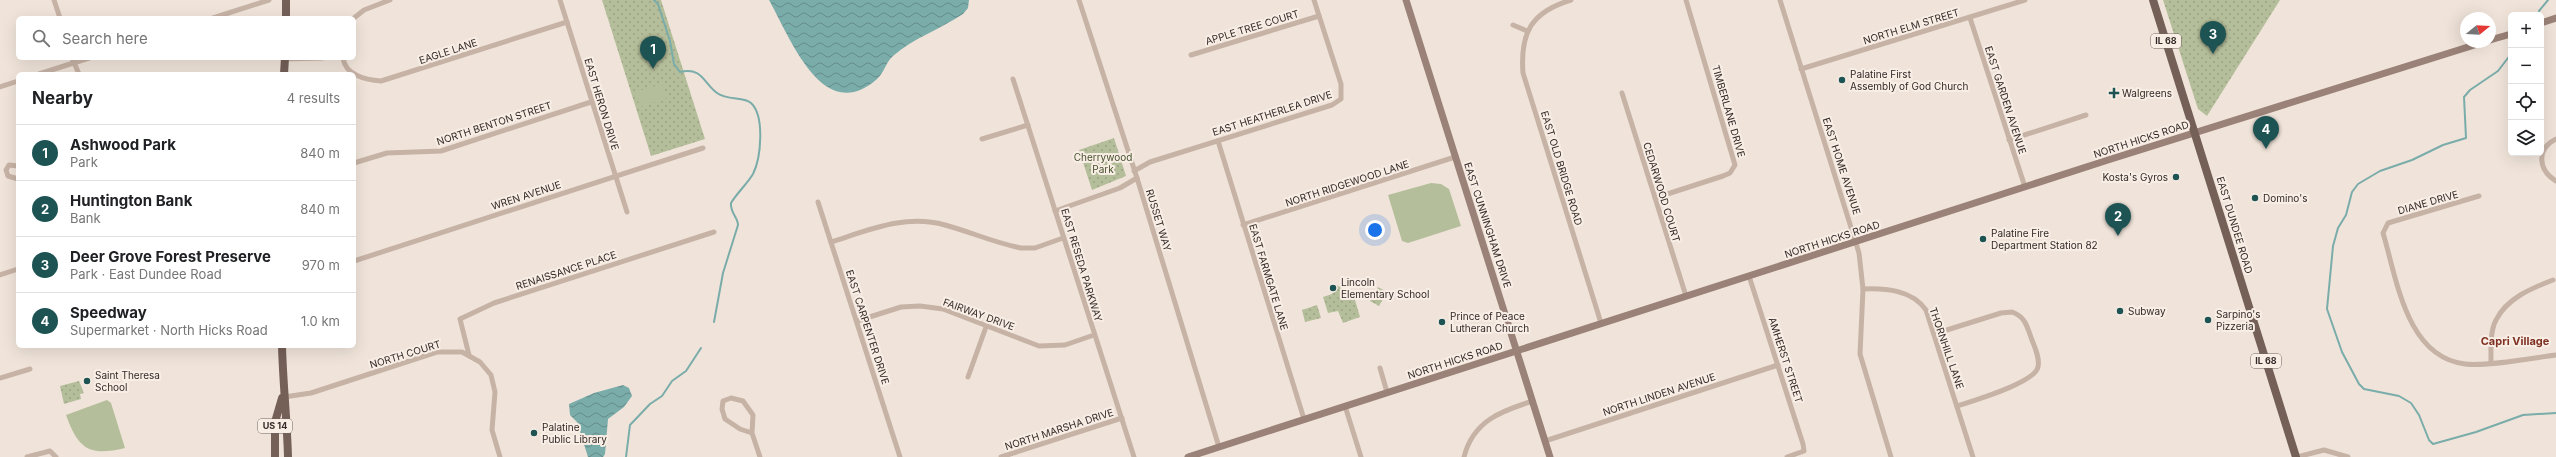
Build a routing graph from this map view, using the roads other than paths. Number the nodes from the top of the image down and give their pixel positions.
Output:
1 (54, 0) edge
2 (269, 0) edge
3 (286, 0) edge
4 (390, 0) edge
5 (560, 0) edge
6 (1078, 0) edge
7 (1314, 0) edge
8 (1406, 0) edge
9 (1571, 0) edge
10 (1686, 0) edge
11 (1780, 0) edge
12 (2025, 0) edge
13 (2153, 0) edge
14 (59, 16) edge
15 (219, 16) edge
16 (286, 16) edge
17 (356, 16) edge
18 (1319, 16) junction
19 (1970, 18) junction
20 (2556, 18) edge
21 (567, 22) junction
22 (2544, 22) edge
23 (1513, 25) dead end
24 (1527, 31) junction
25 (2508, 35) edge
26 (2496, 38) edge
27 (2465, 48) edge
28 (1191, 55) dead end
29 (73, 60) edge
30 (284, 60) edge
31 (344, 60) edge
32 (1801, 68) junction
33 (44, 72) edge
34 (78, 72) edge
35 (284, 72) edge
36 (351, 72) edge
37 (356, 75) edge
38 (1014, 79) dead end
39 (16, 82) edge
40 (0, 87) edge
41 (1622, 93) dead end
42 (591, 102) junction
43 (2086, 115) dead end
44 (1028, 125) junction
45 (2195, 132) junction
46 (982, 139) dead end
47 (2556, 139) edge
48 (2009, 140) junction
49 (1218, 141) junction
50 (704, 148) dead end
51 (1455, 158) junction
52 (356, 162) edge
53 (16, 166) edge
54 (1134, 171) junction
55 (615, 175) junction
56 (16, 178) edge
57 (1137, 178) junction
58 (2556, 181) edge
59 (2025, 187) junction
60 (2479, 196) dead end
61 (1655, 198) junction
62 (818, 202) dead end
63 (1055, 210) junction
64 (627, 212) dead end
65 (1243, 225) junction
66 (714, 232) dead end
67 (1063, 238) junction
68 (831, 242) junction
69 (1856, 242) junction
70 (356, 260) edge
71 (16, 270) edge
72 (0, 275) edge
73 (1748, 276) junction
74 (2555, 279) edge
75 (1863, 289) junction
76 (1686, 296) junction
77 (857, 321) junction
78 (1601, 323) junction
79 (986, 327) junction
80 (1934, 334) junction
81 (1094, 335) junction
82 (282, 348) edge
83 (1516, 350) junction
84 (470, 355) junction
85 (2556, 355) edge
86 (2491, 362) junction
87 (1778, 365) junction
88 (30, 368) dead end
89 (1380, 368) dead end
90 (968, 377) dead end
91 (0, 378) edge
92 (1387, 392) junction
93 (283, 397) junction
94 (1533, 401) junction
95 (1345, 406) junction
96 (1956, 406) junction
97 (1122, 418) junction
98 (1304, 419) junction
99 (752, 433) junction
100 (1545, 441) junction
101 (1219, 447) junction
102 (27, 457) edge
103 (56, 457) edge
104 (275, 457) edge
105 (288, 457) edge
106 (500, 457) edge
107 (760, 457) edge
108 (900, 457) edge
109 (1000, 457) edge
110 (1134, 457) edge
111 (1188, 457) edge
112 (1361, 457) edge
113 (1464, 457) edge
114 (1550, 457) edge
115 (1787, 457) edge
116 (1891, 457) edge
117 (1973, 457) edge
118 (2296, 457) edge
119 (2348, 457) edge

1 - 14 street
2 - 15 street
3 - 16 main road
4 - 17 street
5 - 21 street, EAST HERON DRIVE
6 - 54 street, RUSSET WAY
7 - 18 street, EAST HEATHERLEA DRIVE
8 - 51 main road, EAST CUNNINGHAM DRIVE
9 - 24 street
10 - 61 street, TIMBERLANE DRIVE
11 - 32 street, EAST HOME AVENUE
12 - 19 street, NORTH ELM STREET
13 - 45 main road, EAST DUNDEE ROAD / IL 68
18 - 28 street, APPLE TREE COURT
18 - 49 street, EAST HEATHERLEA DRIVE
19 - 32 street, NORTH ELM STREET
19 - 48 street, EAST GARDEN AVENUE
20 - 22 main road
21 - 37 street, EAGLE LANE
21 - 42 street, EAST HERON DRIVE
23 - 24 street
24 - 78 street, EAST OLD BRIDGE ROAD
25 - 26 main road
27 - 45 main road, NORTH HICKS ROAD
29 - 33 street
29 - 34 street
30 - 35 main road
31 - 36 street, EAGLE LANE
32 - 69 street, EAST HOME AVENUE
38 - 44 street, EAST RESEDA PARKWAY
39 - 40 street
41 - 61 street, CEDARWOOD COURT
42 - 52 street, NORTH BENTON STREET
42 - 55 street, EAST HERON DRIVE
43 - 48 street
44 - 46 street
44 - 63 street, EAST RESEDA PARKWAY
45 - 59 main road, NORTH HICKS ROAD
45 - 118 main road, EAST DUNDEE ROAD / IL 68
47 - 58 street
48 - 59 street, EAST GARDEN AVENUE
49 - 54 street, EAST HEATHERLEA DRIVE
49 - 65 street, EAST FARMGATE LANE
50 - 55 street, WREN AVENUE
51 - 65 street, NORTH RIDGEWOOD LANE
51 - 83 main road, EAST CUNNINGHAM DRIVE
53 - 56 street
54 - 57 street, RUSSET WAY
55 - 64 street, EAST HERON DRIVE
55 - 70 street, WREN AVENUE
57 - 63 street
57 - 101 street, RUSSET WAY
59 - 69 main road, NORTH HICKS ROAD
60 - 86 street, DIANE DRIVE
61 - 76 street, CEDARWOOD COURT
62 - 68 street, EAST CARPENTER DRIVE
63 - 67 street, EAST RESEDA PARKWAY
65 - 98 street, EAST FARMGATE LANE
66 - 84 street, RENAISSANCE PLACE
67 - 68 street
67 - 81 street, EAST RESEDA PARKWAY
68 - 77 street, EAST CARPENTER DRIVE
69 - 73 main road, NORTH HICKS ROAD
69 - 75 street, EAST HOME AVENUE
71 - 72 street
73 - 76 main road, NORTH HICKS ROAD
73 - 87 street, AMHERST STREET
74 - 86 street
75 - 80 street, THORNHILL LANE
75 - 116 street, EAST HOME AVENUE
76 - 78 main road, NORTH HICKS ROAD
77 - 79 street, FAIRWAY DRIVE
77 - 108 street, EAST CARPENTER DRIVE
78 - 83 main road, NORTH HICKS ROAD
79 - 81 street, FAIRWAY DRIVE
79 - 90 street
80 - 96 street, THORNHILL LANE
80 - 96 street
81 - 97 street, EAST RESEDA PARKWAY
82 - 93 main road, US 14
83 - 92 main road, NORTH HICKS ROAD
83 - 94 main road, EAST CUNNINGHAM DRIVE
84 - 93 street, NORTH COURT
84 - 106 street, NORTH COURT
85 - 86 street, DIANE DRIVE
87 - 100 street, NORTH LINDEN AVENUE
87 - 115 street, AMHERST STREET
88 - 91 street
89 - 92 street
92 - 95 main road, NORTH HICKS ROAD
93 - 104 main road, US 14
93 - 105 main road, US 14
94 - 100 main road, EAST CUNNINGHAM DRIVE
94 - 113 street
95 - 98 main road, NORTH HICKS ROAD
95 - 112 street
96 - 117 street, THORNHILL LANE
97 - 109 street, NORTH MARSHA DRIVE
97 - 110 street, EAST RESEDA PARKWAY
98 - 101 main road, NORTH HICKS ROAD
99 - 99 street
99 - 107 street
100 - 114 main road, EAST CUNNINGHAM DRIVE
101 - 111 main road, NORTH HICKS ROAD
102 - 103 street
118 - 119 street

